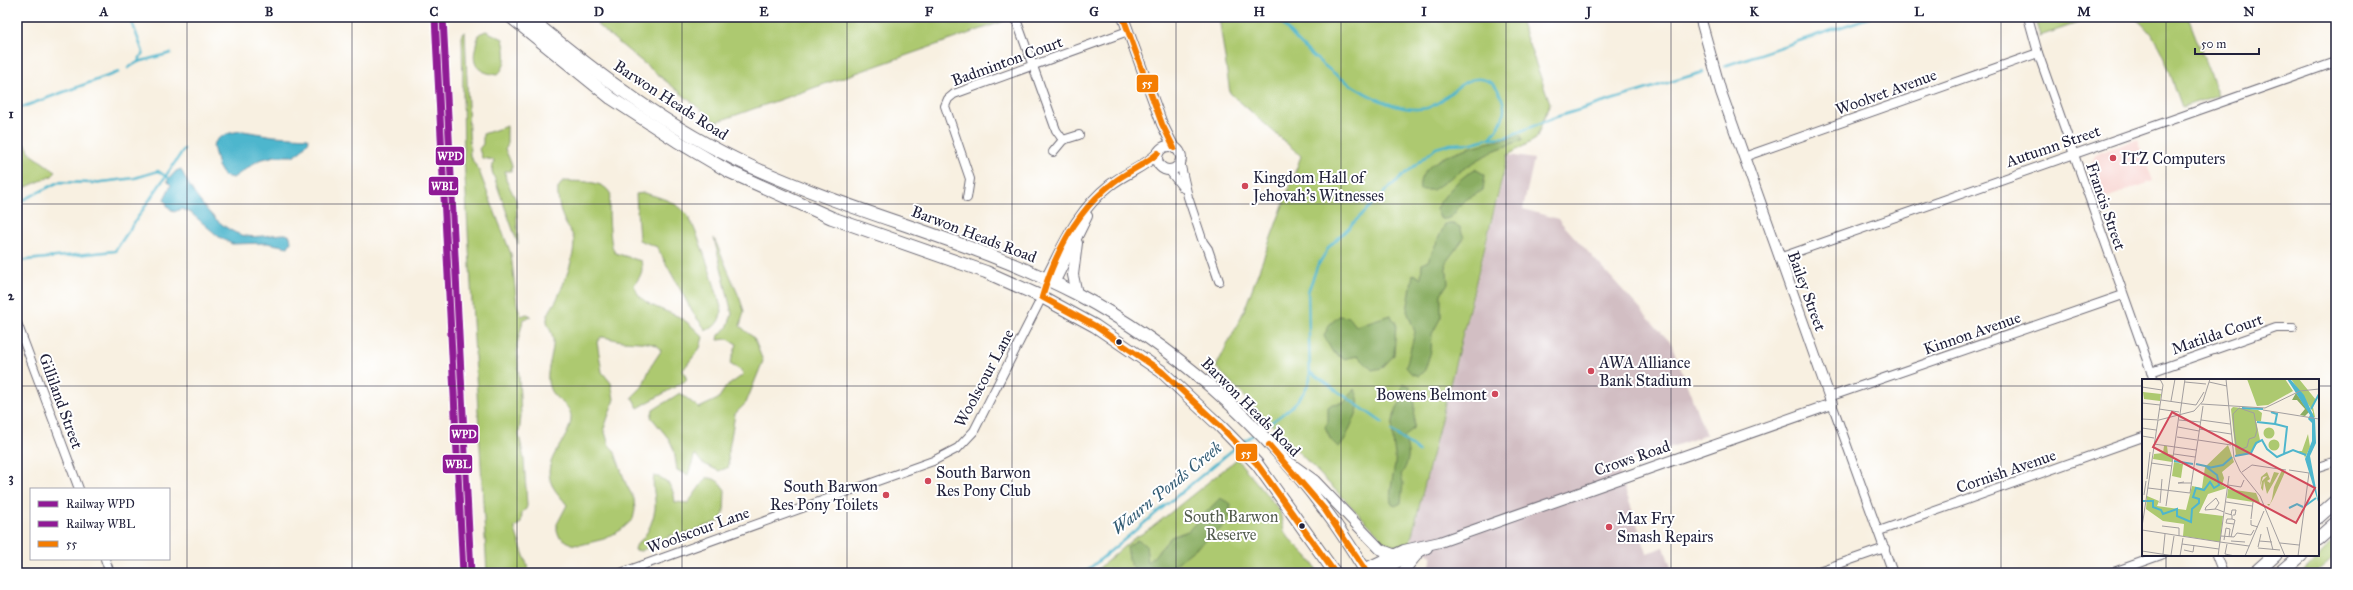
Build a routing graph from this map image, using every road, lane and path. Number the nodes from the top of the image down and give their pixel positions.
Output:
1 (510, 17) edge
2 (528, 17) edge
3 (1124, 17) edge
4 (1700, 17) edge
5 (2028, 17) edge
6 (1016, 19) dead end
7 (1128, 31) junction
8 (2038, 53) junction
9 (2336, 62) edge
10 (1032, 66) junction
11 (1162, 124) junction
12 (1079, 135) dead end
13 (1063, 140) junction
14 (1174, 148) junction
15 (1160, 151) junction
16 (1053, 152) dead end
17 (2073, 153) junction
18 (1744, 157) junction
19 (1180, 162) junction
20 (1165, 169) junction
21 (1121, 178) junction
22 (1100, 194) junction
23 (1188, 197) junction
24 (967, 198) dead end
25 (1082, 226) junction
26 (1779, 258) junction
27 (1050, 281) junction
28 (1219, 281) dead end
29 (1077, 294) junction
30 (2123, 295) junction
31 (1042, 297) junction
32 (17, 322) edge
33 (2293, 328) dead end
34 (2152, 376) edge
35 (1830, 400) junction
36 (2142, 437) edge
37 (1283, 460) junction
38 (2336, 461) edge
39 (2319, 467) edge
40 (79, 488) edge
41 (2336, 501) edge
42 (2319, 516) edge
43 (2336, 523) edge
44 (1879, 531) junction
45 (2319, 539) edge
46 (1442, 541) junction
47 (1885, 548) junction
48 (1393, 554) junction
49 (2158, 556) edge
50 (2216, 556) edge
51 (2275, 556) edge
52 (2300, 556) edge
53 (1412, 558) junction
54 (105, 560) edge
55 (1363, 572) edge
56 (110, 573) edge
57 (621, 573) edge
58 (1335, 573) edge
59 (1376, 573) edge
60 (1402, 573) edge
61 (1813, 573) edge
62 (1893, 573) edge
63 (2111, 573) edge
64 (2223, 573) edge
65 (2255, 573) edge
66 (2280, 573) edge

1 - 31 main road, Barwon Heads Road
2 - 27 main road, Barwon Heads Road
3 - 7 street
4 - 18 street, Bailey Street
5 - 8 street, Francis Street
6 - 10 street
7 - 10 street, Badminton Court
7 - 11 street
8 - 17 street, Francis Street
8 - 18 street, Woolvet Avenue
9 - 17 street, Autumn Street
10 - 13 street
10 - 24 street, Badminton Court
11 - 14 street
11 - 15 street
12 - 13 street
13 - 16 street
14 - 15 street
14 - 19 street
15 - 20 street
15 - 21 street
17 - 26 street, Autumn Street
17 - 30 street, Francis Street
18 - 26 street, Bailey Street
19 - 20 street
19 - 23 street
20 - 21 street
20 - 23 street
21 - 22 street
22 - 25 street
22 - 27 street
23 - 28 street
25 - 27 street
25 - 29 street
26 - 35 street, Bailey Street
27 - 29 main road, Barwon Heads Road
27 - 31 main road
29 - 37 main road, Barwon Heads Road
30 - 34 street, Francis Street
30 - 35 street, Kinnon Avenue
31 - 57 street, Woolscour Lane
31 - 58 main road, Barwon Heads Road
32 - 40 street, Gilliland Street
33 - 34 street, Matilda Court
35 - 44 street, Bailey Street
35 - 46 street, Crows Road
36 - 44 street, Cornish Avenue
37 - 48 street
37 - 55 main road, Barwon Heads Road
38 - 39 street
41 - 42 highway
43 - 45 highway
44 - 47 street, Bailey Street
46 - 48 street, Crows Road
46 - 53 street, Crows Road
47 - 61 street
47 - 62 street, Bailey Street
48 - 55 street, Crows Road
49 - 63 street
50 - 64 street
51 - 65 highway
52 - 66 highway
53 - 59 street
53 - 60 street
54 - 56 street

